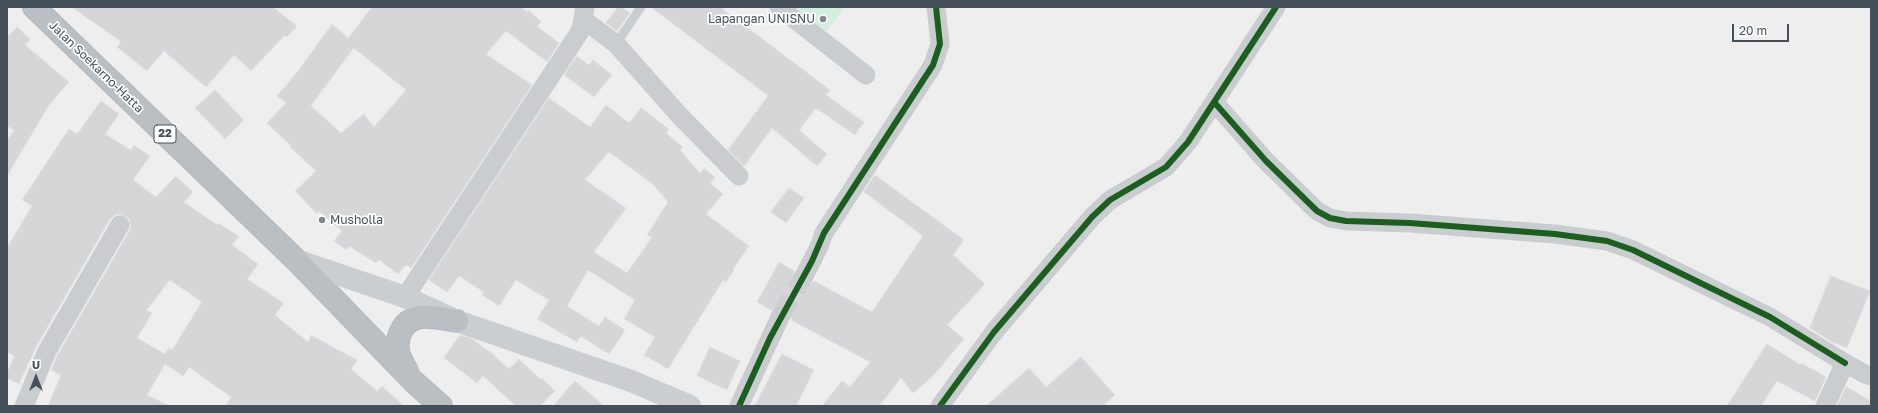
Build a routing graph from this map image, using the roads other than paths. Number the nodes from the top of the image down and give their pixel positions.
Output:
1 (34, 7) edge
2 (641, 7) edge
3 (779, 7) edge
4 (936, 7) edge
5 (1276, 7) edge
6 (584, 14) edge
7 (616, 44) junction
8 (866, 75) dead end
9 (1214, 102) junction
10 (739, 176) dead end
11 (120, 225) dead end
12 (296, 260) junction
13 (804, 276) tunnel mouth
14 (405, 297) junction
15 (781, 315) tunnel mouth
16 (457, 321) junction
17 (1845, 364) junction
18 (1871, 376) edge
19 (414, 382) junction
20 (24, 406) edge
21 (442, 406) edge
22 (690, 406) edge
23 (739, 406) edge
24 (940, 406) edge
25 (1825, 406) edge

1 - 12 highway, Jalan Soekarno-Hatta / 22
2 - 7 lane
3 - 8 street
4 - 13 street
5 - 9 street
6 - 7 street
6 - 14 street
7 - 10 street
9 - 17 street
9 - 24 street
11 - 20 street
12 - 14 main road
12 - 19 highway, 22
14 - 16 main road
15 - 23 street
16 - 19 highway
16 - 22 main road
17 - 18 street
17 - 25 street
19 - 21 highway, 22

